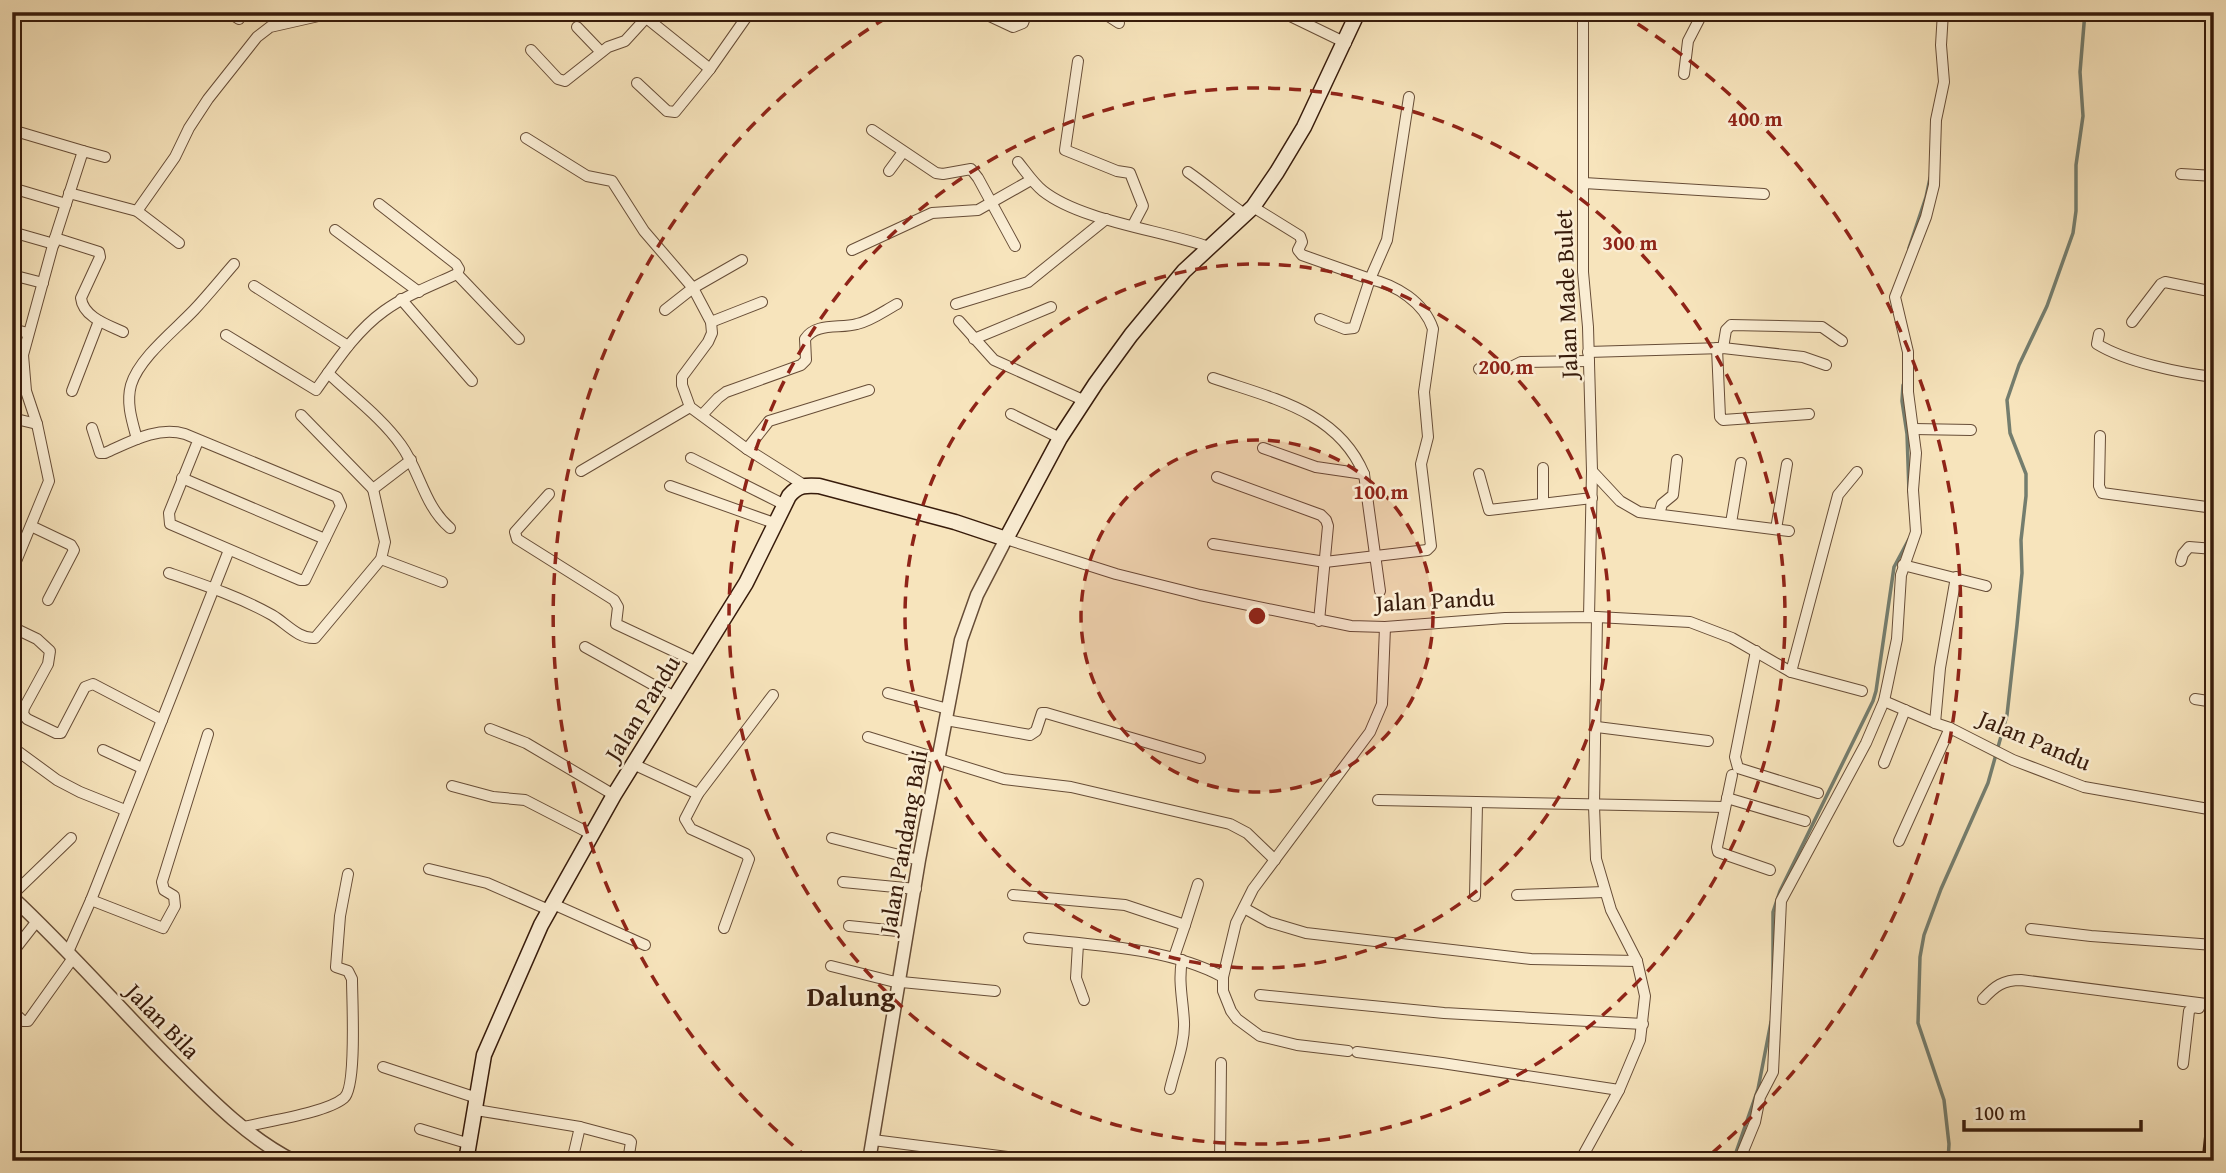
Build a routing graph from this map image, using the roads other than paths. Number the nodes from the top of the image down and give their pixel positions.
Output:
1 (228, 12) edge
2 (336, 12) edge
3 (750, 12) edge
4 (981, 12) edge
5 (1027, 12) edge
6 (1102, 12) edge
7 (1282, 12) edge
8 (1358, 12) edge
9 (1583, 12) edge
10 (1703, 12) edge
11 (1943, 12) edge
12 (643, 15) edge
13 (239, 19) dead end
14 (1119, 23) dead end
15 (577, 27) dead end
16 (1346, 43) junction
17 (531, 50) dead end
18 (601, 52) junction
19 (1078, 61) dead end
20 (707, 66) junction
21 (1684, 74) dead end
22 (637, 83) dead end
23 (1409, 97) dead end
24 (12, 130) edge
25 (872, 130) dead end
26 (526, 138) dead end
27 (83, 151) junction
28 (903, 152) junction
29 (105, 157) dead end
30 (1018, 162) dead end
31 (889, 171) dead end
32 (1188, 172) dead end
33 (2181, 174) dead end
34 (2214, 176) edge
35 (1031, 180) junction
36 (1584, 183) junction
37 (12, 188) edge
38 (1765, 194) dead end
39 (67, 198) junction
40 (992, 203) junction
41 (379, 204) dead end
42 (138, 211) junction
43 (1250, 211) junction
44 (1106, 219) junction
45 (1133, 225) junction
46 (335, 230) dead end
47 (12, 232) edge
48 (54, 241) junction
49 (179, 243) dead end
50 (1015, 246) dead end
51 (1209, 247) junction
52 (852, 250) dead end
53 (742, 260) dead end
54 (234, 264) dead end
55 (457, 274) junction
56 (12, 275) edge
57 (1370, 279) junction
58 (43, 283) junction
59 (254, 286) dead end
60 (693, 288) junction
61 (419, 292) junction
62 (2214, 292) edge
63 (401, 299) junction
64 (762, 302) dead end
65 (897, 304) dead end
66 (956, 304) dead end
67 (1051, 307) dead end
68 (665, 310) dead end
69 (1320, 319) dead end
70 (99, 321) junction
71 (959, 321) dead end
72 (711, 322) junction
73 (2132, 322) dead end
74 (12, 329) edge
75 (123, 332) dead end
76 (28, 333) junction
77 (2099, 334) dead end
78 (226, 335) dead end
79 (519, 339) dead end
80 (974, 339) junction
81 (1842, 341) dead end
82 (348, 346) junction
83 (1720, 348) junction
84 (1588, 357) junction
85 (1826, 365) dead end
86 (1479, 369) dead end
87 (17, 370) edge
88 (328, 373) junction
89 (2214, 377) edge
90 (1213, 378) dead end
91 (472, 381) dead end
92 (869, 390) dead end
93 (72, 391) dead end
94 (1083, 400) junction
95 (690, 407) junction
96 (1011, 414) dead end
97 (1809, 414) dead end
98 (301, 415) dead end
99 (702, 415) junction
100 (12, 418) edge
101 (37, 424) junction
102 (92, 428) dead end
103 (1914, 429) junction
104 (1971, 430) dead end
105 (2100, 436) dead end
106 (1060, 438) junction
107 (137, 439) junction
108 (198, 440) junction
109 (1263, 448) dead end
110 (747, 449) junction
111 (691, 458) dead end
112 (411, 460) junction
113 (1677, 460) dead end
114 (1741, 463) dead end
115 (1787, 464) dead end
116 (1543, 468) dead end
117 (581, 471) dead end
118 (1592, 471) junction
119 (1857, 472) dead end
120 (1364, 474) junction
121 (1479, 474) dead end
122 (1217, 477) dead end
123 (182, 478) junction
124 (804, 485) junction
125 (670, 486) dead end
126 (373, 489) junction
127 (549, 494) dead end
128 (1592, 498) junction
129 (1543, 503) junction
130 (785, 505) junction
131 (2214, 508) edge
132 (1659, 514) junction
133 (774, 523) junction
134 (1731, 523) junction
135 (31, 526) junction
136 (450, 528) dead end
137 (1776, 529) junction
138 (1789, 531) dead end
139 (1008, 537) junction
140 (325, 540) junction
141 (12, 542) edge
142 (1213, 544) dead end
143 (22, 547) junction
144 (2214, 549) edge
145 (229, 550) junction
146 (1376, 557) junction
147 (382, 559) junction
148 (2181, 561) dead end
149 (1325, 562) junction
150 (1903, 565) junction
151 (12, 570) edge
152 (169, 573) dead end
153 (1956, 577) junction
154 (442, 582) dead end
155 (1986, 586) dead end
156 (213, 589) junction
157 (1380, 591) dead end
158 (48, 600) dead end
159 (1593, 617) junction
160 (1319, 621) junction
161 (12, 627) edge
162 (1385, 627) junction
163 (585, 647) dead end
164 (1756, 651) junction
165 (697, 662) junction
166 (1791, 672) junction
167 (1862, 691) dead end
168 (888, 693) dead end
169 (773, 695) dead end
170 (675, 696) junction
171 (2195, 698) dead end
172 (1884, 701) junction
173 (2214, 702) edge
174 (1905, 710) junction
175 (947, 715) junction
176 (162, 720) junction
177 (1935, 723) junction
178 (1597, 727) junction
179 (1950, 727) junction
180 (490, 729) dead end
181 (208, 734) dead end
182 (868, 737) dead end
183 (1708, 741) dead end
184 (12, 747) edge
185 (103, 750) dead end
186 (1200, 758) dead end
187 (939, 759) junction
188 (1884, 763) dead end
189 (633, 764) junction
190 (142, 768) junction
191 (1732, 775) dead end
192 (452, 786) dead end
193 (1818, 793) dead end
194 (698, 794) junction
195 (614, 795) junction
196 (1377, 800) dead end
197 (1726, 802) junction
198 (1477, 804) junction
199 (1594, 806) junction
200 (125, 810) junction
201 (2214, 810) edge
202 (1805, 821) dead end
203 (591, 834) junction
204 (71, 838) dead end
205 (831, 838) dead end
206 (1899, 841) dead end
207 (1275, 859) junction
208 (919, 860) junction
209 (429, 869) dead end
210 (1770, 870) dead end
211 (348, 874) dead end
212 (843, 882) dead end
213 (1198, 884) dead end
214 (916, 889) junction
215 (1605, 892) junction
216 (1013, 895) dead end
217 (1517, 895) dead end
218 (12, 896) edge
219 (1475, 896) dead end
220 (91, 900) junction
221 (551, 907) junction
222 (1244, 908) junction
223 (37, 921) junction
224 (1185, 925) junction
225 (849, 926) dead end
226 (724, 928) dead end
227 (2031, 929) dead end
228 (907, 932) junction
229 (1028, 938) dead end
230 (1078, 944) junction
231 (645, 945) dead end
232 (2214, 945) edge
233 (12, 953) edge
234 (71, 955) junction
235 (1178, 958) junction
236 (1637, 961) junction
237 (831, 966) dead end
238 (1223, 977) junction
239 (901, 981) junction
240 (995, 991) dead end
241 (1260, 995) dead end
242 (1983, 999) dead end
243 (1084, 1000) dead end
244 (2214, 1007) edge
245 (12, 1011) edge
246 (1643, 1024) junction
247 (1221, 1063) dead end
248 (2183, 1064) dead end
249 (383, 1067) dead end
250 (1170, 1089) dead end
251 (1619, 1090) junction
252 (476, 1104) junction
253 (2214, 1123) edge
254 (244, 1127) junction
255 (580, 1127) junction
256 (420, 1129) dead end
257 (873, 1140) junction
258 (470, 1144) junction
259 (2212, 1154) edge
260 (294, 1161) edge
261 (466, 1161) edge
262 (572, 1161) edge
263 (628, 1161) edge
264 (869, 1161) edge
265 (1039, 1161) edge
266 (1220, 1161) edge
267 (1580, 1161) edge
268 (1739, 1161) edge

1 - 13 street
2 - 42 street
3 - 20 street
4 - 5 street
6 - 14 street
7 - 16 street
8 - 16 main road
9 - 36 street, Jalan Made Bulet
10 - 21 street
11 - 103 street
12 - 18 street
12 - 20 street
15 - 18 street
16 - 43 main road
17 - 18 street
19 - 45 street
20 - 22 street
23 - 57 street
24 - 27 street
25 - 28 street
26 - 60 street
27 - 29 street
27 - 39 street
28 - 31 street
28 - 40 street
30 - 35 street
32 - 43 street
33 - 34 street
35 - 40 street
35 - 44 street
36 - 38 street
36 - 84 street, Jalan Made Bulet
37 - 39 street
39 - 42 street
39 - 48 street
40 - 50 street
40 - 52 street
41 - 55 street
42 - 49 street
43 - 51 main road
43 - 57 street
44 - 45 street
44 - 66 street
45 - 51 street
46 - 61 street
47 - 48 street
48 - 58 street
48 - 70 street
51 - 94 main road
53 - 60 street
54 - 107 street
55 - 61 street
55 - 79 street
56 - 58 street
57 - 69 street
57 - 146 street
58 - 76 street
59 - 82 street
60 - 68 street
60 - 72 street
61 - 63 street
62 - 73 street
63 - 82 street
63 - 91 street
64 - 72 street
65 - 99 street
67 - 80 street
70 - 75 street
70 - 93 street
71 - 80 street
72 - 95 street
74 - 76 street
76 - 87 street
77 - 89 street
78 - 88 street
80 - 94 street
81 - 83 street
82 - 88 street
83 - 84 street
83 - 85 street
83 - 97 street
84 - 86 street
84 - 118 street, Jalan Made Bulet
87 - 101 street
88 - 112 street
90 - 120 street
92 - 110 street
94 - 106 main road
95 - 99 street
95 - 117 street
96 - 106 street
98 - 126 street
99 - 110 street
100 - 101 street
101 - 135 street
102 - 107 street
103 - 104 street
103 - 150 street
105 - 131 street
106 - 139 main road
107 - 108 street
108 - 123 street
108 - 140 street
109 - 120 street
110 - 124 street
111 - 130 street
112 - 126 street
112 - 136 street
113 - 132 street
114 - 134 street
115 - 137 street
116 - 129 street
118 - 128 street, Jalan Made Bulet
118 - 132 street
119 - 166 street
120 - 146 street
121 - 129 street
122 - 149 street
123 - 140 street
123 - 145 street
124 - 130 main road, Jalan Pandu
124 - 139 main road, Jalan Pandu
125 - 133 street
126 - 147 street
127 - 165 street
128 - 129 street
128 - 159 street, Jalan Made Bulet
130 - 133 main road, Jalan Pandu
132 - 134 street
133 - 165 main road, Jalan Pandu
134 - 137 street
135 - 143 street
135 - 158 street
137 - 138 street
139 - 160 street, Jalan Pandu
139 - 175 street, Jalan Pandang Bali
140 - 145 street
141 - 143 street
142 - 149 street
143 - 151 street
144 - 148 street
145 - 156 street
146 - 149 street
146 - 157 street
147 - 154 street
147 - 156 street
149 - 160 street
150 - 153 street
150 - 172 street
152 - 156 street
153 - 155 street
153 - 177 street
156 - 176 street
159 - 162 street, Jalan Pandu
159 - 164 street, Jalan Pandu
159 - 178 street, Jalan Made Bulet
160 - 162 street, Jalan Pandu
161 - 176 street
162 - 207 street
163 - 170 street
164 - 166 street, Jalan Pandu
164 - 193 street
165 - 170 main road, Jalan Pandu
166 - 167 street, Jalan Pandu
168 - 175 street
169 - 194 street
170 - 189 main road, Jalan Pandu
171 - 173 street
172 - 174 street, Jalan Pandu
172 - 268 street
174 - 177 street, Jalan Pandu
174 - 188 street
175 - 186 street
175 - 187 street, Jalan Pandang Bali
176 - 190 street
177 - 179 street, Jalan Pandu
178 - 183 street
178 - 199 street, Jalan Made Bulet
179 - 201 street, Jalan Pandu
179 - 206 street
180 - 195 street
181 - 220 street
182 - 187 street
184 - 200 street
185 - 190 street
187 - 207 street
187 - 208 street, Jalan Pandang Bali
189 - 194 street
189 - 195 main road, Jalan Pandu
190 - 200 street
191 - 197 street
192 - 203 street
194 - 226 street
195 - 203 main road, Jalan Pandu
196 - 198 street
197 - 199 street
197 - 202 street
197 - 210 street
198 - 199 street
198 - 219 street
199 - 215 street, Jalan Made Bulet
200 - 220 street
203 - 221 main road, Jalan Pandu
204 - 218 street
205 - 208 street
207 - 222 street
208 - 214 street, Jalan Pandang Bali
209 - 221 street
211 - 254 street
212 - 214 street
213 - 224 street
214 - 228 street, Jalan Pandang Bali
215 - 217 street
215 - 236 street, Jalan Made Bulet
216 - 224 street
218 - 223 street, Jalan Bila
220 - 234 street
221 - 231 street
221 - 252 main road, Jalan Pandu
222 - 236 street
222 - 238 street
223 - 233 street
223 - 234 street, Jalan Bila
224 - 235 street
225 - 228 street
227 - 232 street
228 - 239 street, Jalan Pandang Bali
229 - 230 street
230 - 235 street
230 - 243 street
234 - 245 street
234 - 254 street, Jalan Bila
235 - 238 street
235 - 250 street
236 - 246 street, Jalan Made Bulet
237 - 239 street
238 - 251 street
239 - 240 street
239 - 257 street, Jalan Pandang Bali
241 - 246 street
242 - 244 street
244 - 248 street
246 - 251 street, Jalan Made Bulet
247 - 266 street
249 - 252 street
251 - 267 street, Jalan Made Bulet
252 - 255 street
252 - 258 main road, Jalan Pandu
253 - 259 main road
254 - 260 street, Jalan Bila
255 - 262 street
255 - 263 street
256 - 258 street
257 - 264 street, Jalan Pandang Bali
257 - 265 street
258 - 261 main road, Jalan Pandu

